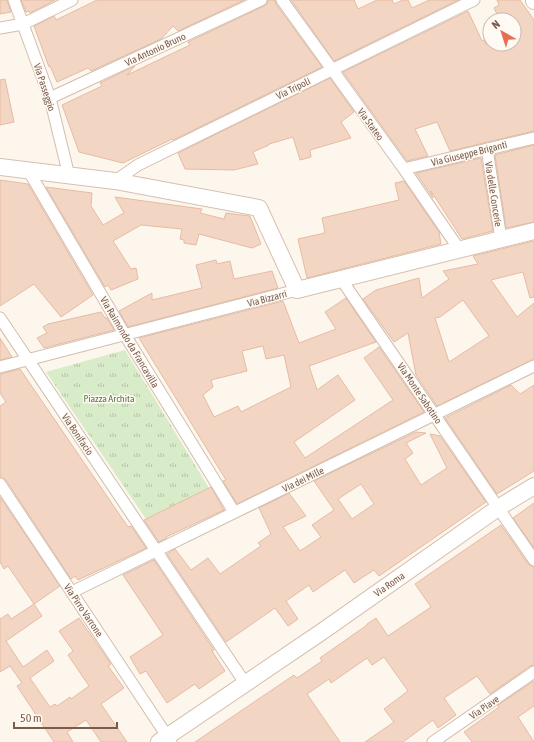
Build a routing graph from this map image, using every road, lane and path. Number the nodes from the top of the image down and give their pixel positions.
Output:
1 (14, 0) edge
2 (72, 0) edge
3 (261, 0) edge
4 (282, 0) edge
5 (474, 0) edge
6 (23, 24) junction
7 (0, 28) edge
8 (332, 70) junction
9 (50, 98) junction
10 (534, 138) edge
11 (487, 149) junction
12 (0, 167) edge
13 (404, 169) junction
14 (28, 170) junction
15 (69, 176) junction
16 (115, 181) junction
17 (534, 231) edge
18 (501, 238) junction
19 (459, 249) junction
20 (341, 279) junction
21 (297, 290) junction
22 (0, 318) edge
23 (124, 335) junction
24 (28, 360) junction
25 (534, 366) edge
26 (0, 367) edge
27 (434, 414) junction
28 (0, 484) edge
29 (534, 486) edge
30 (498, 508) junction
31 (234, 512) junction
32 (156, 550) junction
33 (534, 560) edge
34 (72, 592) junction
35 (534, 672) edge
36 (245, 683) junction
37 (166, 740) edge
38 (433, 742) edge

1 - 6 street, Via Passeggio
2 - 6 street
3 - 9 street, Via Antonio Bruno
4 - 8 street, Via Stateo
5 - 8 street, Via Tripoli
6 - 7 street
6 - 9 street, Via Passeggio
8 - 13 street, Via Stateo
8 - 16 street, Via Tripoli
9 - 15 street, Via Passeggio
10 - 11 street, Via Giuseppe Briganti
11 - 13 street, Via Giuseppe Briganti
11 - 18 street, Via delle Concerie
12 - 14 street
13 - 19 street, Via Stateo
14 - 15 street
14 - 23 street, Via Raimondo da Francavilla
15 - 16 street
16 - 21 street
17 - 18 street, Via Bizzarri
18 - 19 street, Via Bizzarri
19 - 20 street, Via Bizzarri
20 - 21 street, Via Bizzarri
20 - 27 street, Via Monte Sabotino
21 - 23 street, Via Bizzarri
22 - 24 street, Via Bonifacio
23 - 24 street, Via Bizzarri
23 - 31 street, Via Raimondo da Francavilla
24 - 26 street, Via Bizzarri
24 - 32 street, Via Bonifacio
25 - 27 street, Via dei Mille
27 - 30 street, Via Monte Sabotino
27 - 31 street, Via dei Mille
28 - 34 street, Via Pirro Varrone
29 - 30 street, Via Roma
30 - 33 street, Via Monte Sabotino
30 - 36 street, Via Roma
31 - 32 street, Via dei Mille
32 - 34 street, Via dei Mille
32 - 36 street
34 - 37 street, Via Pirro Varrone
35 - 38 street, Via Piave
36 - 37 street, Via Roma

